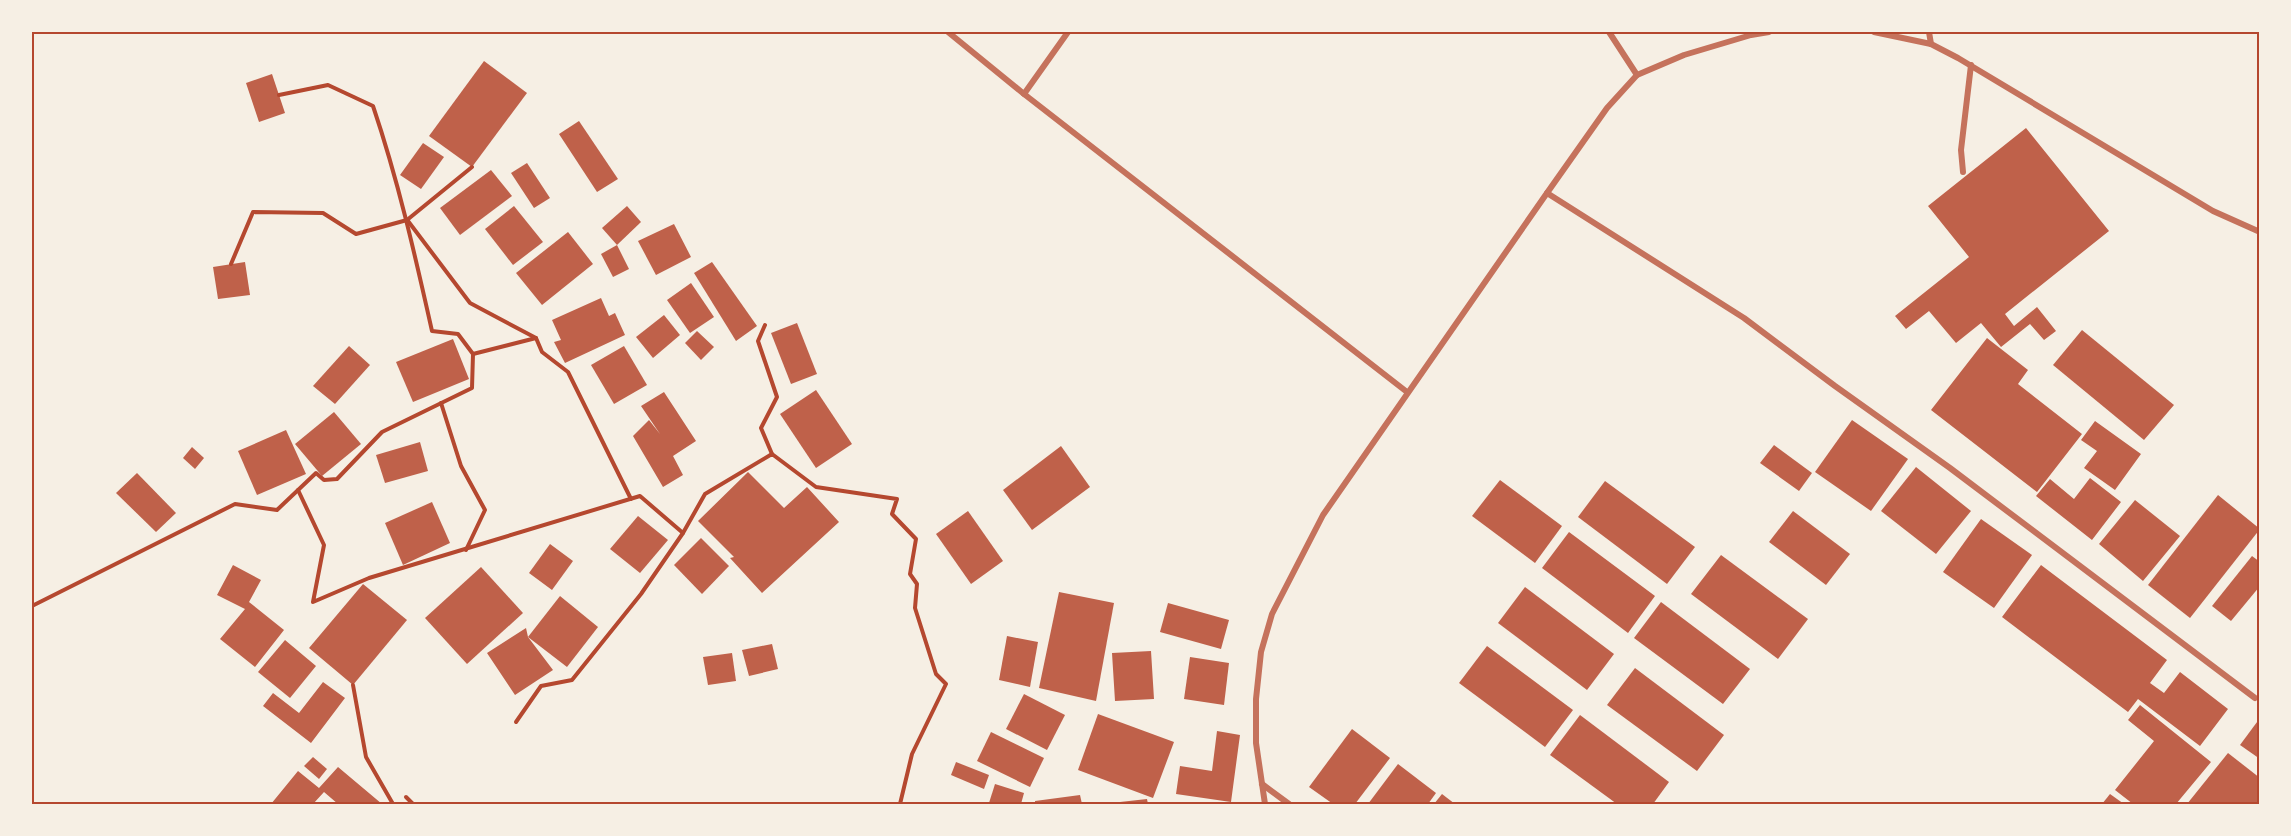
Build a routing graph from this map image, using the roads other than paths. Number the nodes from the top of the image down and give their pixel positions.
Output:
1 (948, 32) edge
2 (1068, 32) edge
3 (1609, 32) edge
4 (1769, 32) edge
5 (1874, 32) edge
6 (1929, 32) edge
7 (1931, 45) junction
8 (1971, 65) junction
9 (1637, 75) junction
10 (1024, 94) junction
11 (1963, 172) dead end
12 (1547, 193) junction
13 (2259, 232) edge
14 (1407, 392) junction
15 (2255, 698) dead end
16 (1261, 784) junction
17 (1265, 804) edge
18 (1289, 804) edge

1 - 10 street
2 - 10 street
3 - 9 street
4 - 9 street
5 - 7 street
6 - 7 street
7 - 8 street
8 - 11 street
8 - 13 street
9 - 12 street
10 - 14 street
12 - 14 street
12 - 15 street
14 - 16 street
16 - 17 street
16 - 18 street

